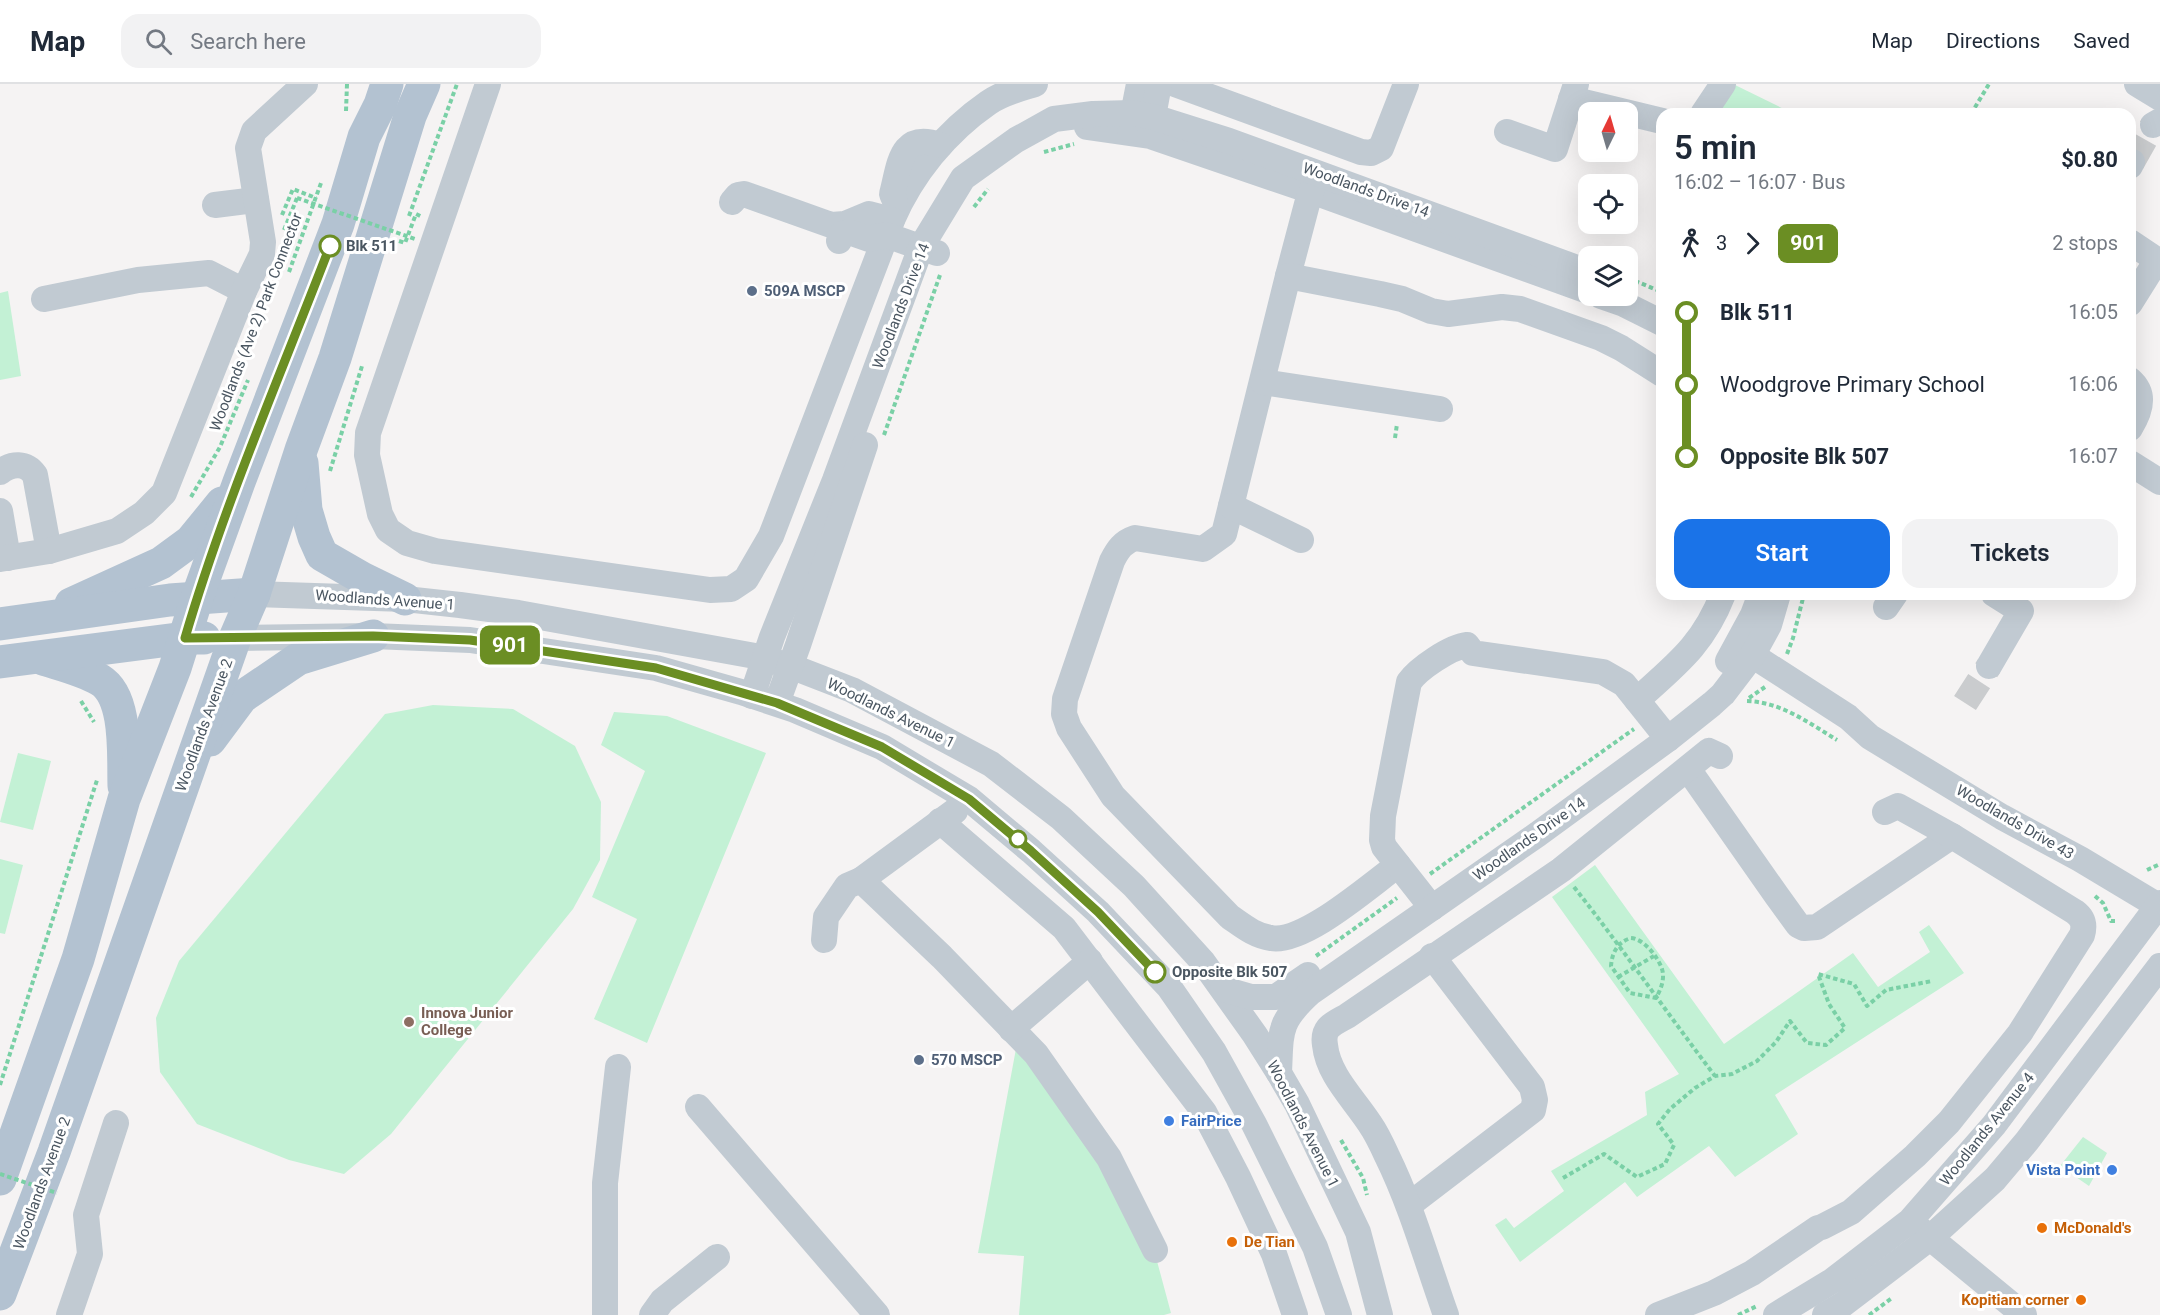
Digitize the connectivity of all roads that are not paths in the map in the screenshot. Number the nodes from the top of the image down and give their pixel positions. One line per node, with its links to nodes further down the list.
1 (305, 84): 20 (street)
2 (387, 84): 46 (main road)
3 (424, 84): 43 (main road, Woodlands Avenue 2)
4 (488, 84): 23 (street)
5 (1035, 84): 13 (street)
6 (1139, 84): 17 (street)
7 (1159, 84): 17 (street)
8 (1174, 84): 9 (street)
9 (1406, 84)
10 (1723, 84): 15 (street)
11 (2137, 84): 14 (street)
12 (1573, 91): 16 (street); 18 (street)
13 (985, 93): 23 (street)
14 (2160, 98)
15 (1707, 108)
16 (1656, 119)
17 (1141, 125): 19 (street, Woodlands Drive 14); 26 (street, Woodlands Drive 14)
18 (1507, 132)
19 (1315, 182): 28 (street, Woodlands Drive 14); 29 (street); 30 (street, Woodlands Drive 14)
20 (256, 200): 22 (street); 31 (street)
21 (732, 202): 23 (street)
22 (215, 205)
23 (892, 221): 24 (street); 26 (street)
24 (839, 241)
25 (2136, 246): 27 (street)
26 (933, 256): 67 (street, Woodlands Drive 14); 69 (street, Woodlands Drive 14)
27 (2158, 261): 32 (street)
28 (1578, 269)
29 (1288, 276): 38 (street); 39 (street)
30 (1578, 287)
31 (244, 291): 34 (street); 51 (street)
32 (2136, 294)
33 (1638, 295): 36 (street)
34 (44, 299)
35 (1633, 306): 37 (street)
36 (1656, 311)
37 (1656, 313)
38 (1656, 370)
39 (1263, 382): 41 (street); 48 (street)
40 (2136, 385): 42 (street)
41 (1440, 409)
42 (2136, 416)
43 (301, 450): 53 (main road, Woodlands Avenue 2); 55 (main road)
44 (2136, 467): 47 (street)
45 (0, 472): 51 (street)
46 (239, 482): 54 (main road); 60 (main road)
47 (2160, 482)
48 (1231, 506): 50 (street); 83 (street)
49 (0, 511): 52 (street)
50 (1301, 540)
51 (49, 551): 52 (street)
52 (4, 558)
53 (254, 594): 54 (main road, Woodlands Avenue 1); 55 (street, Woodlands Avenue 1); 64 (main road, Woodlands Avenue 2)
54 (197, 598): 60 (main road, Woodlands Avenue 1); 63 (main road)
55 (405, 598): 67 (street, Woodlands Avenue 1)
56 (1720, 600): 73 (street)
57 (1759, 600): 66 (street, Woodlands Drive 14)
58 (1776, 600): 66 (street, Woodlands Drive 14)
59 (2004, 600): 70 (street)
60 (39, 618): 61 (main road, Woodlands Avenue 1)
61 (0, 624)
62 (373, 636): 64 (street); 71 (street); 75 (main road)
63 (185, 638): 64 (main road); 65 (main road); 77 (main road)
64 (236, 638): 75 (main road, Woodlands Avenue 2)
65 (36, 656): 68 (main road); 77 (main road)
66 (1740, 658): 73 (street, Woodlands Drive 14); 87 (street, Woodlands Drive 43)
67 (764, 659): 69 (street, Woodlands Avenue 1); 71 (street, Woodlands Drive 14)
68 (0, 662)
69 (790, 666): 72 (street, Woodlands Drive 14); 92 (street, Woodlands Avenue 1)
70 (1989, 666)
71 (752, 696): 72 (street)
72 (777, 703): 78 (street)
73 (1653, 721): 81 (street, Woodlands Drive 14); 83 (street)
74 (1720, 756): 76 (street)
75 (189, 769): 106 (main road, Woodlands Avenue 2)
76 (1688, 769): 82 (street); 84 (street)
77 (124, 799): 98 (main road)
78 (969, 799): 80 (street); 101 (street)
79 (1885, 812): 82 (street)
80 (940, 821): 85 (street); 90 (street)
81 (1533, 828): 84 (street); 86 (street, Woodlands Drive 14)
82 (1952, 836): 115 (street)
83 (1398, 865): 86 (street)
84 (1561, 870): 89 (street)
85 (861, 880): 88 (street); 93 (street)
86 (1423, 896): 92 (street, Woodlands Drive 14); 95 (street, Woodlands Drive 14)
87 (2159, 905): 100 (street, Woodlands Avenue 4)
88 (824, 940)
89 (1432, 956): 99 (street); 99 (street)
90 (1090, 961): 93 (street); 104 (street)
91 (2160, 966): 102 (street)
92 (1223, 989): 95 (street, Woodlands Avenue 1)
93 (1011, 1029): 103 (street)
94 (618, 1067): 108 (street)
95 (1279, 1073): 113 (street, Woodlands Avenue 1)
96 (698, 1107): 110 (street)
97 (116, 1123): 107 (street)
98 (0, 1179)
99 (1409, 1205): 114 (street)
100 (1910, 1221): 102 (street); 116 (street, Woodlands Avenue 4)
101 (1311, 1240): 104 (street); 112 (street)
102 (1937, 1244): 117 (street); 118 (street)
103 (1155, 1250)
104 (1275, 1254): 111 (street)
105 (717, 1257): 109 (street)
106 (0, 1294)
107 (69, 1315)
108 (605, 1315)
109 (652, 1315)
110 (878, 1315)
111 (1295, 1315)
112 (1340, 1315)
113 (1380, 1315)
114 (1446, 1315)
115 (1658, 1315)
116 (1776, 1315)
117 (1825, 1315)
118 (2024, 1315)

